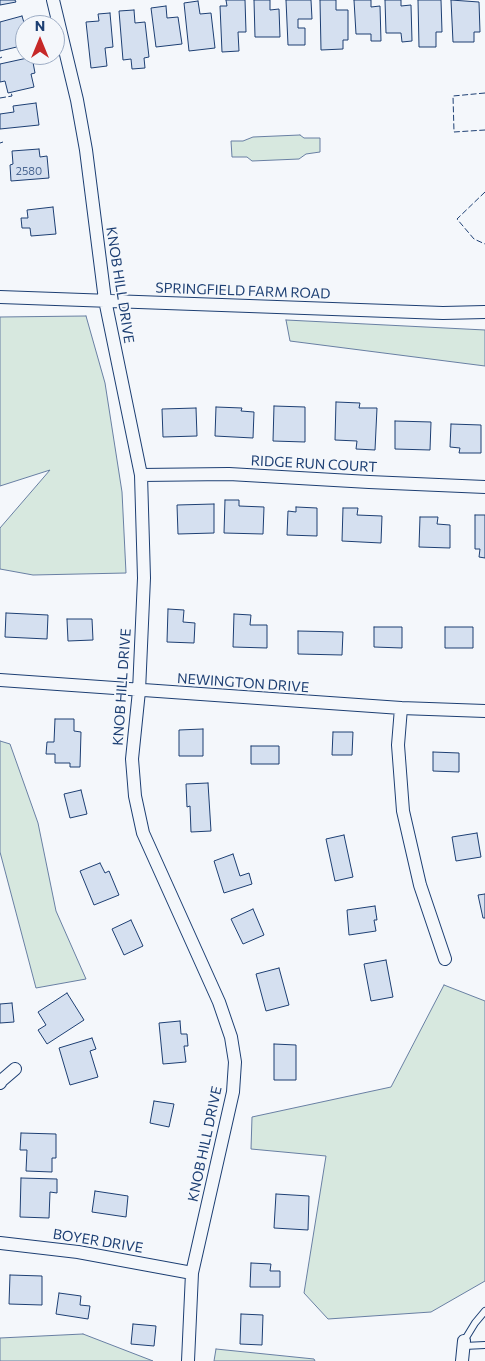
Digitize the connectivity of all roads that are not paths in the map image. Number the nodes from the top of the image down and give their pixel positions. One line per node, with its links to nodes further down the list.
1 (53, 0): 3 (street, KNOB HILL DRIVE)
2 (0, 297): 3 (street, SPRINGFIELD FARM ROAD)
3 (104, 300): 4 (street, SPRINGFIELD FARM ROAD); 5 (street, KNOB HILL DRIVE)
4 (485, 312)
5 (141, 475): 6 (street, RIDGE RUN COURT); 8 (street, KNOB HILL DRIVE)
6 (485, 486)
7 (0, 680): 8 (street, NEWINGTON DRIVE)
8 (139, 691): 9 (street, NEWINGTON DRIVE); 15 (street, KNOB HILL DRIVE)
9 (401, 708): 10 (street, NEWINGTON DRIVE); 11 (street)
10 (485, 711)
11 (445, 958)
12 (15, 1069): 13 (street)
13 (0, 1083)
14 (0, 1243): 15 (street, BOYER DRIVE)
15 (192, 1273): 19 (street, KNOB HILL DRIVE)
16 (485, 1311): 17 (lane)
17 (464, 1343): 18 (lane); 20 (street)
18 (485, 1345)
19 (188, 1361)
20 (462, 1361)

